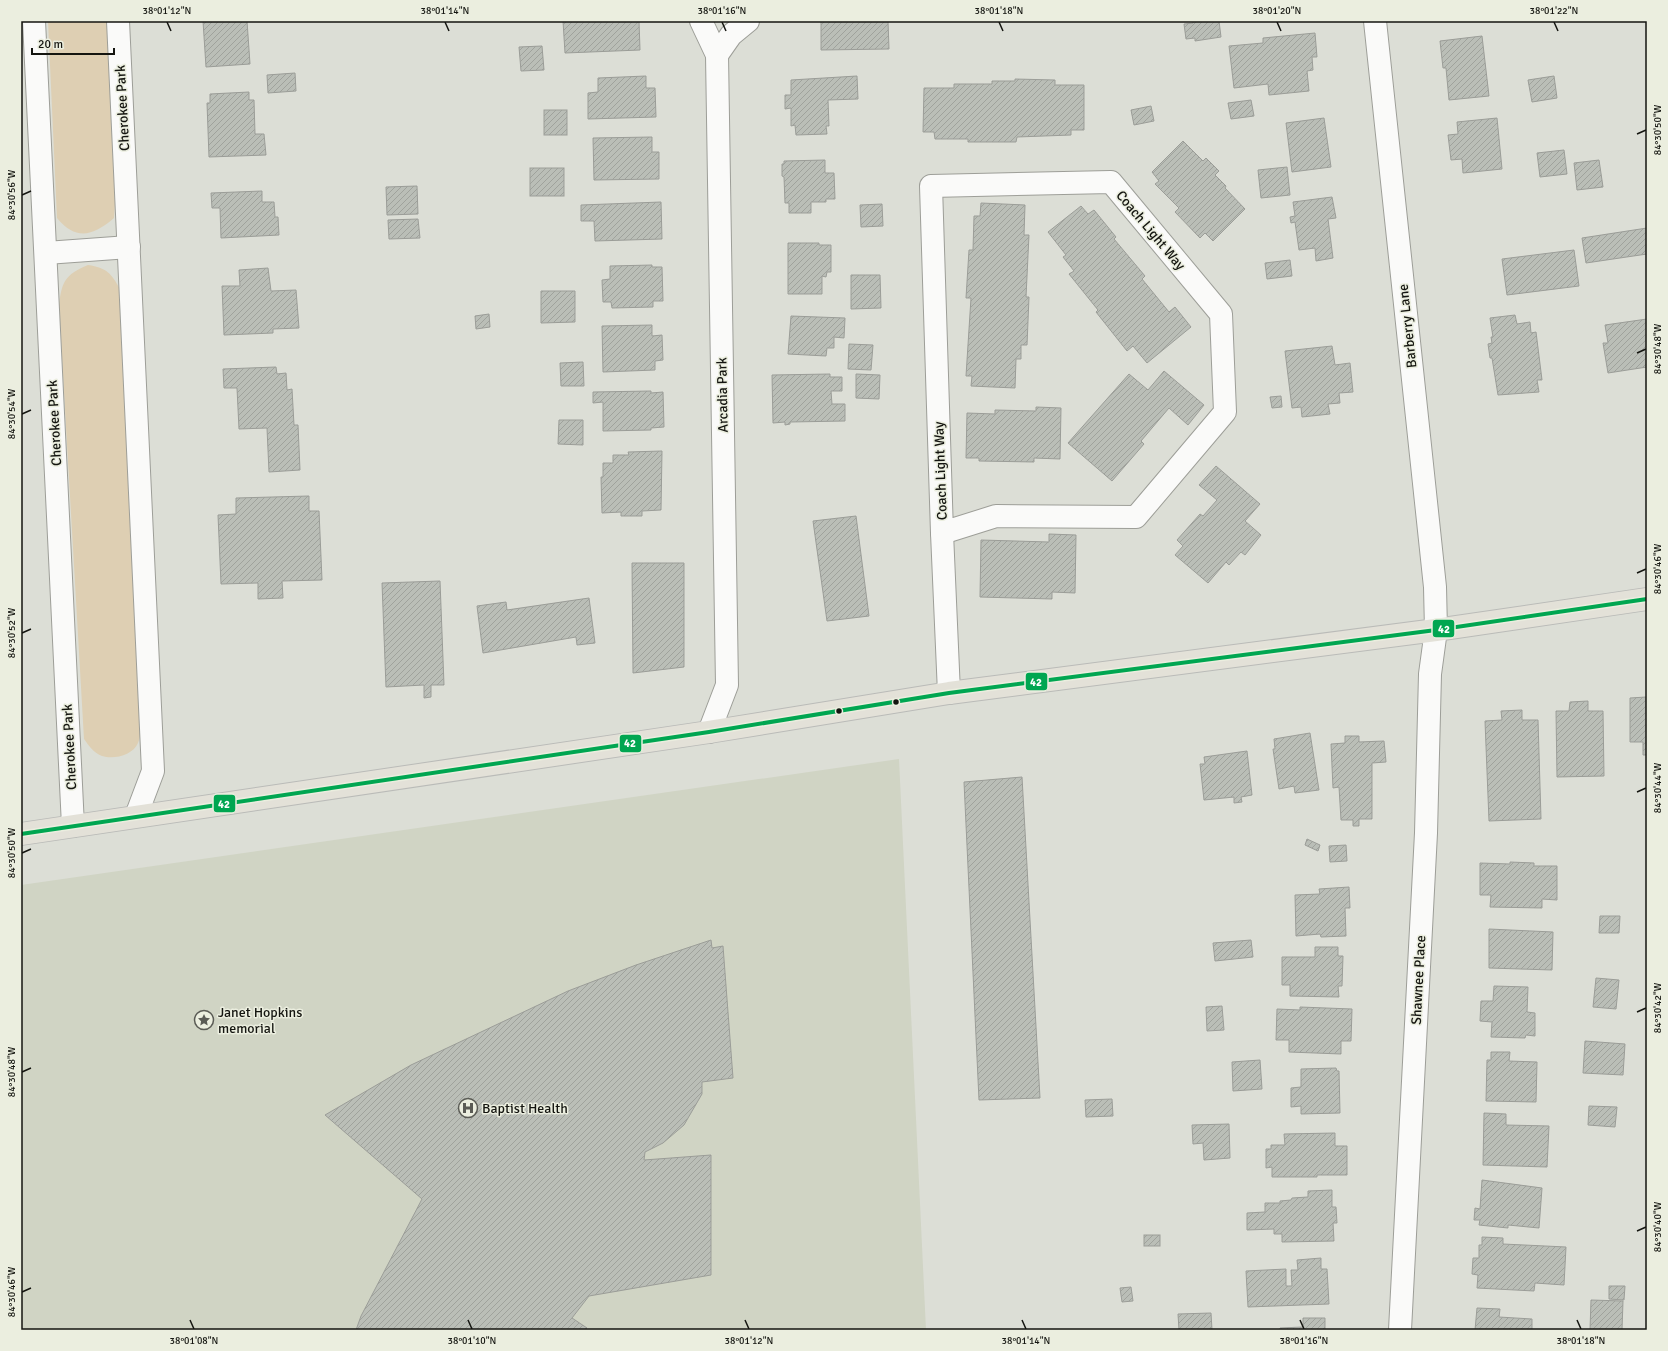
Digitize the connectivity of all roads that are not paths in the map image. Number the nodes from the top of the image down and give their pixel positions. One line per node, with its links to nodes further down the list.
1 (34, 21): 8 (street, Cherokee Park)
2 (118, 21): 7 (street, Cherokee Park)
3 (701, 21): 6 (street, Arcadia Park)
4 (748, 21): 6 (street)
5 (1375, 21): 11 (street, Barberry Lane)
6 (717, 55): 13 (street, Arcadia Park)
7 (128, 247): 8 (street); 14 (street, Cherokee Park)
8 (46, 253): 15 (street, Cherokee Park)
9 (942, 533): 9 (street, Coach Light Way); 12 (street, Coach Light Way)
10 (1647, 599): 11 (main road)
11 (1436, 630): 12 (main road); 17 (street, Shawnee Place)
12 (949, 693): 13 (main road)
13 (709, 732): 14 (main road)
14 (136, 816): 15 (main road)
15 (73, 826): 16 (main road)
16 (21, 834)
17 (1400, 1330)

